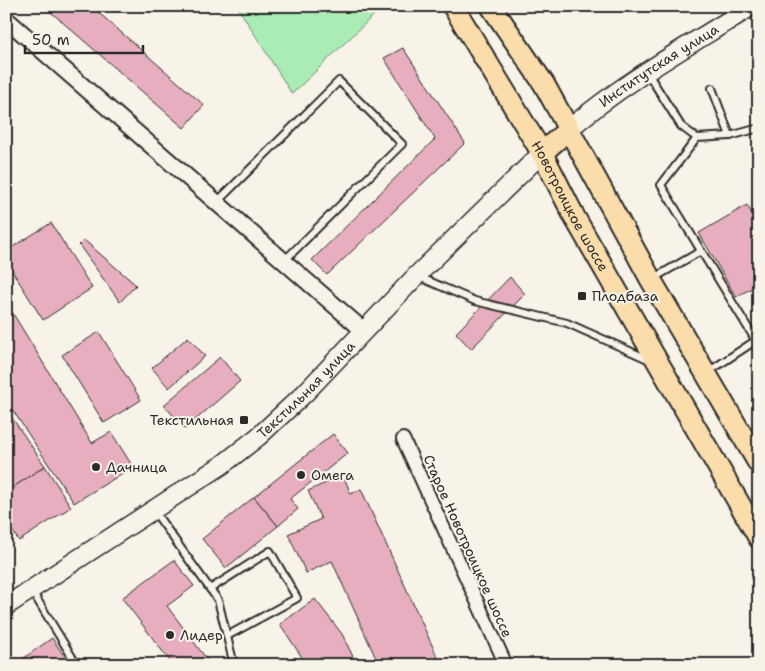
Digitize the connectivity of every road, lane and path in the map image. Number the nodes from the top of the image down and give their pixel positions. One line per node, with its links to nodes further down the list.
1 (453, 6): 11 (main road, Новотроицкое шоссе)
2 (491, 6): 8 (main road)
3 (752, 6): 5 (main road, Институтская улица)
4 (6, 19): 12 (street)
5 (646, 71): 8 (main road, Институтская улица); 10 (lane)
6 (712, 88): 9 (lane)
7 (759, 128): 9 (lane)
8 (569, 129): 11 (main road, Текстильная улица); 16 (main road)
9 (730, 136): 10 (lane)
10 (697, 138): 13 (lane)
11 (542, 153): 15 (main road, Текстильная улица); 19 (main road, Новотроицкое шоссе)
12 (216, 203): 14 (street); 14 (lane)
13 (701, 251): 16 (lane); 18 (lane)
14 (284, 260): 17 (street)
15 (416, 276): 17 (main road, Текстильная улица); 19 (lane)
16 (651, 280): 20 (main road)
17 (364, 331): 23 (main road, Текстильная улица)
18 (757, 340): 20 (lane)
19 (660, 364): 24 (main road, Новотроицкое шоссе)
20 (706, 372): 22 (main road)
21 (403, 439): 31 (street, Старое Новотроицкое шоссе)
22 (759, 464)
23 (153, 510): 25 (lane); 26 (main road, Текстильная улица)
24 (759, 538)
25 (210, 589): 28 (lane); 28 (lane)
26 (32, 590): 27 (main road, Текстильная улица); 29 (lane)
27 (6, 606)
28 (227, 636): 30 (lane)
29 (76, 665)
30 (234, 665)
31 (506, 665)

